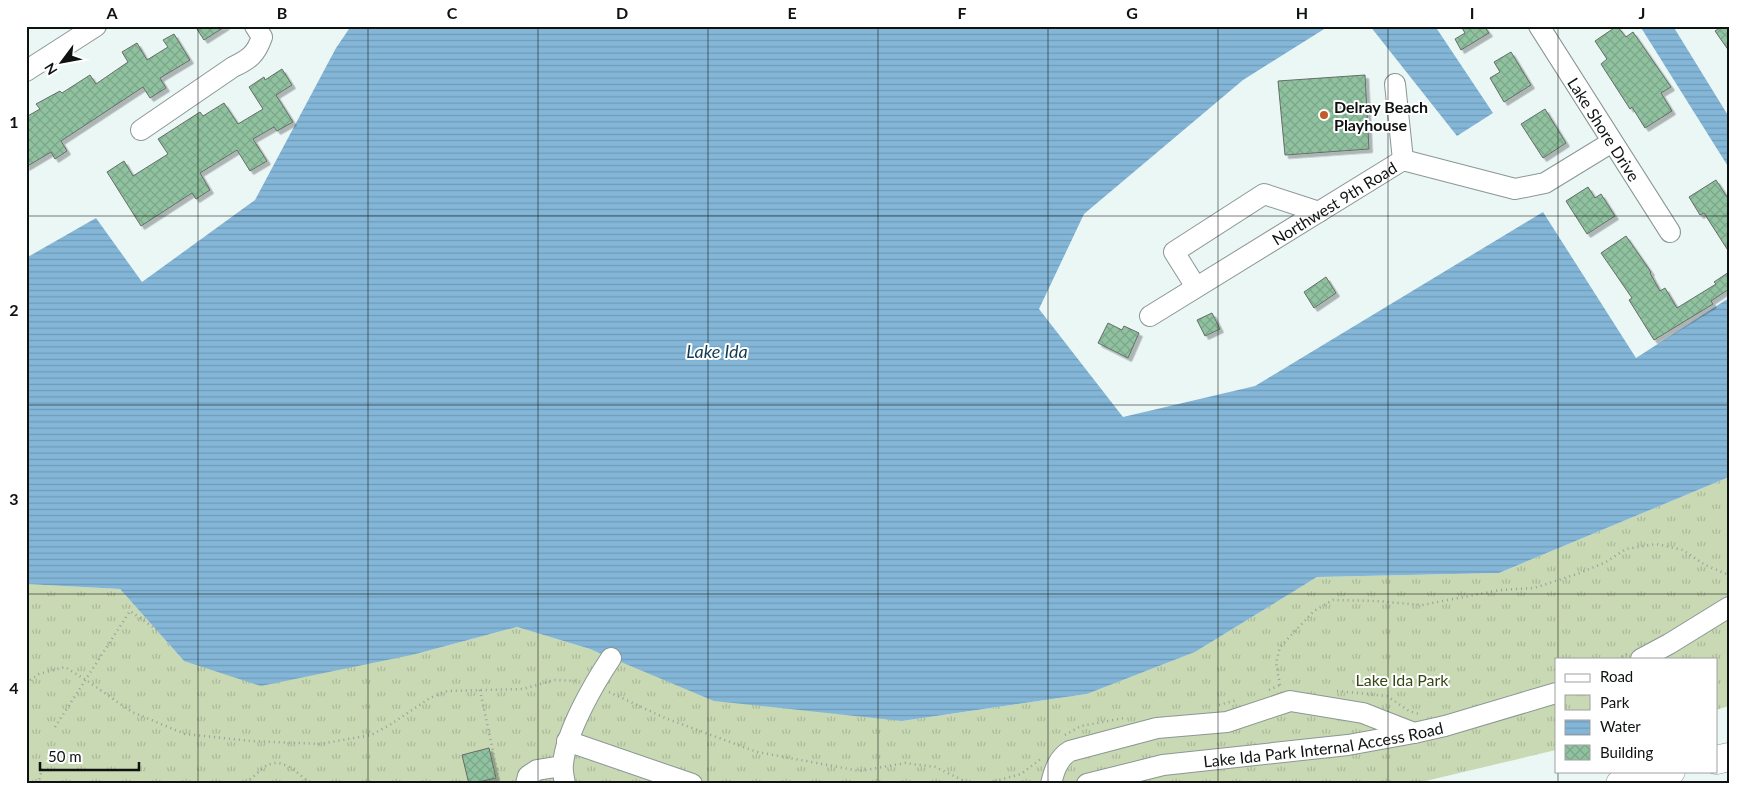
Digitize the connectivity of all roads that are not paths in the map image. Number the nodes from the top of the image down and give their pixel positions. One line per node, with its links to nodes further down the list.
1 (96, 26): 4 (street)
2 (1539, 26): 7 (street, Lake Shore Drive)
3 (259, 31): 6 (street)
4 (29, 64)
5 (1395, 84): 8 (street)
6 (141, 130)
7 (1612, 142): 8 (street, Northwest 9th Road); 10 (street, Lake Shore Drive)
8 (1403, 160): 9 (street, Northwest 9th Road)
9 (1319, 212): 11 (street, Northwest 9th Road); 11 (street)
10 (1670, 232)
11 (1196, 287): 12 (street, Northwest 9th Road)
12 (1150, 316)
13 (1729, 607): 15 (street)
14 (611, 658): 18 (street)
15 (1643, 658)
16 (1555, 693): 17 (street, Lake Ida Park Internal Access Road)
17 (1414, 733): 23 (street); 24 (street, Lake Ida Park Internal Access Road)
18 (567, 741): 20 (street); 22 (street)
19 (1667, 772): 25 (highway)
20 (564, 775): 21 (street)
21 (526, 784)
22 (692, 784)
23 (1051, 784)
24 (1087, 784)
25 (1620, 784)

